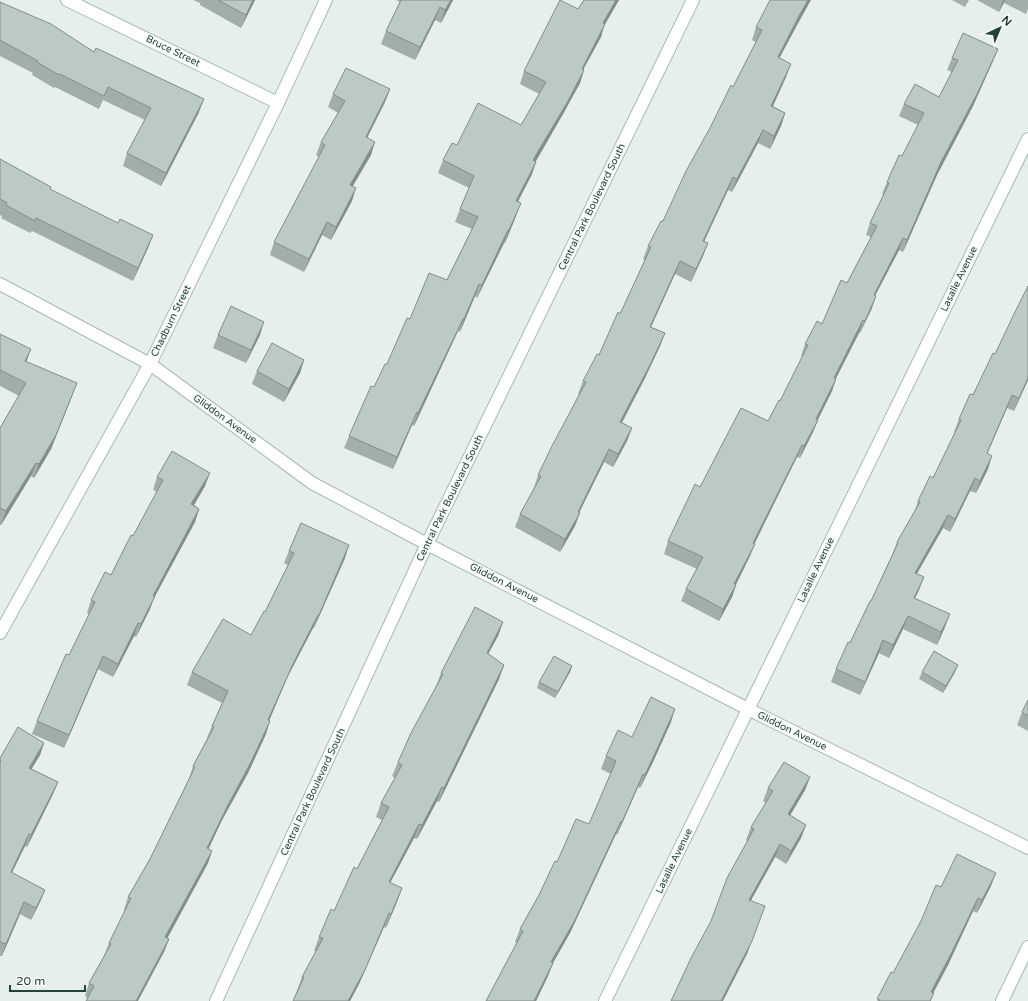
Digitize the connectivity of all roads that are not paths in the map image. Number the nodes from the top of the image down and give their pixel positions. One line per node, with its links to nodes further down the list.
1 (68, 0): 4 (street, Bruce Street)
2 (326, 0): 4 (street, Chadburn Street)
3 (693, 0): 8 (street, Central Park Boulevard South)
4 (278, 103): 7 (street, Chadburn Street)
5 (1028, 139): 10 (street, Lasalle Avenue)
6 (0, 284): 7 (street, Gliddon Avenue)
7 (150, 364): 8 (street, Gliddon Avenue); 9 (street, Chadburn Street)
8 (427, 544): 10 (street, Gliddon Avenue); 13 (street, Central Park Boulevard South)
9 (0, 633)
10 (748, 709): 11 (street, Gliddon Avenue); 14 (street, Lasalle Avenue)
11 (1028, 848)
12 (1028, 947): 15 (street)
13 (216, 1001)
14 (605, 1001)
15 (1002, 1001)

